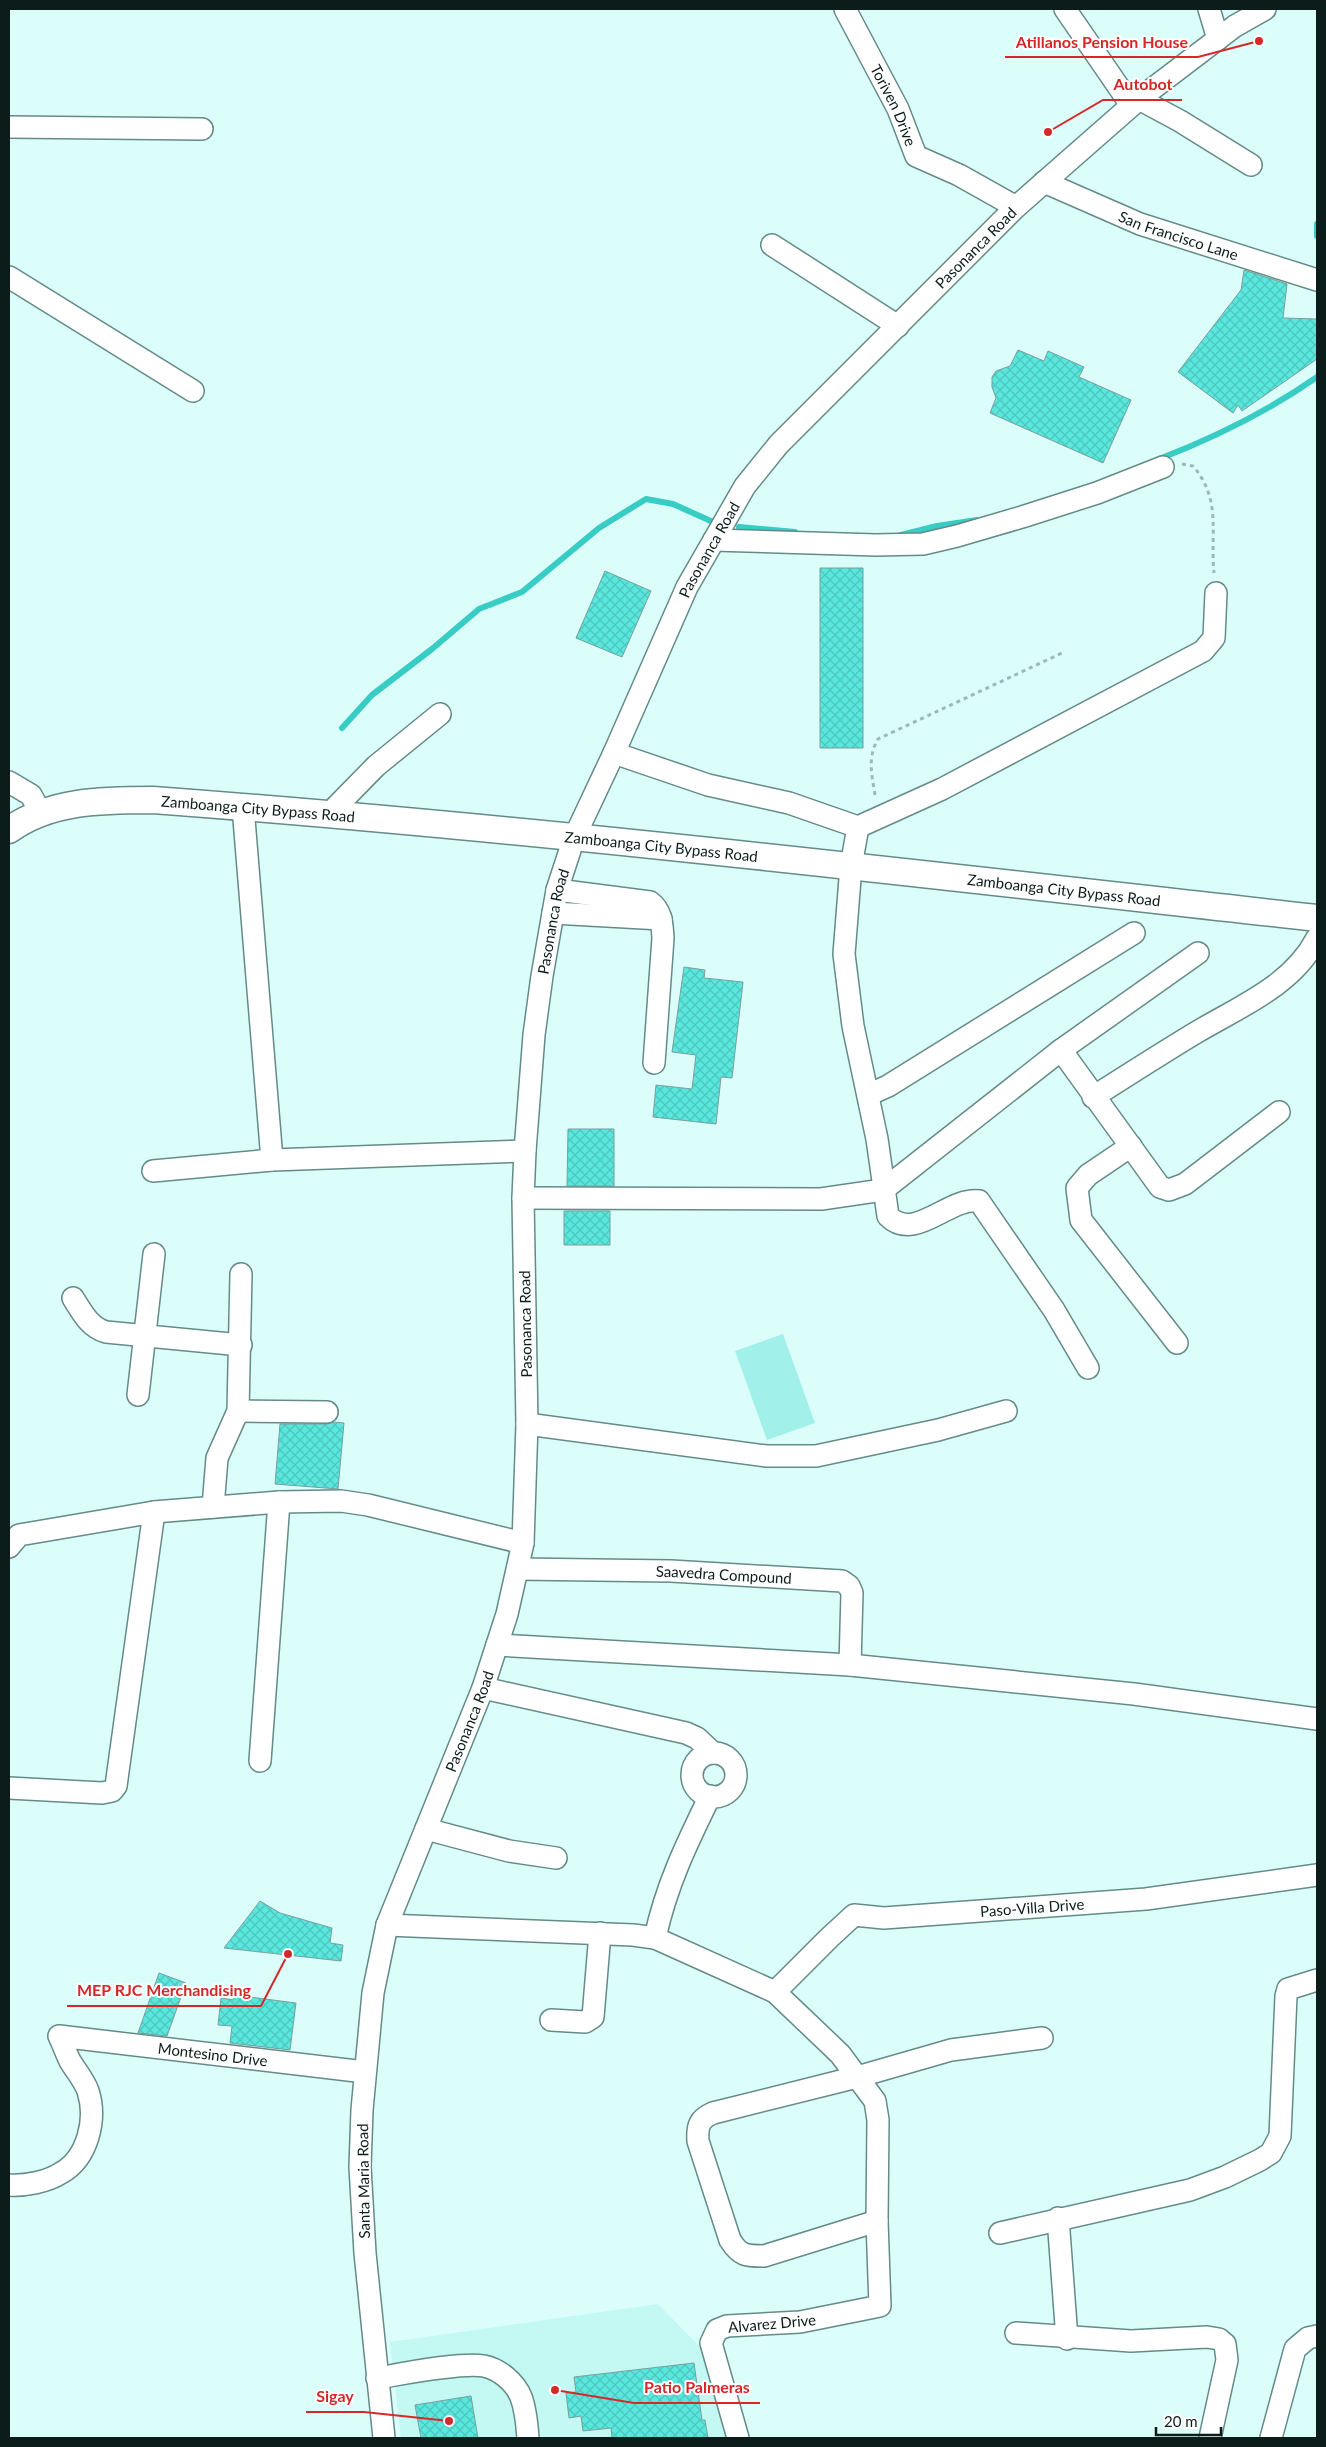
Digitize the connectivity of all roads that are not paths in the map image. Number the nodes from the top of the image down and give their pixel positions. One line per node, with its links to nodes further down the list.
1 (844, 9): 13 (street, Toriven Drive)
2 (1065, 9): 8 (street)
3 (1209, 9): 7 (street)
4 (1248, 9): 6 (street, Pasonanca Road)
5 (1265, 9): 6 (street, Pasonanca Road)
6 (1235, 26): 7 (street, Pasonanca Road)
7 (1218, 39): 8 (street, Pasonanca Road)
8 (1135, 102): 11 (street); 12 (street, Pasonanca Road)
9 (9, 127): 10 (street)
10 (202, 129)
11 (1251, 165)
12 (1044, 182): 13 (street, Pasonanca Road); 16 (street, San Francisco Lane)
13 (1016, 208): 17 (street, Pasonanca Road)
14 (772, 245): 17 (street)
15 (9, 277): 18 (street)
16 (1317, 280)
17 (898, 326): 20 (street, Pasonanca Road)
18 (193, 391)
19 (1162, 467): 20 (street)
20 (714, 540): 23 (street, Pasonanca Road)
21 (1216, 593): 28 (street)
22 (440, 714): 27 (street)
23 (614, 754): 28 (street); 30 (street, Pasonanca Road)
24 (9, 782): 26 (street)
25 (243, 807): 26 (main road, Zamboanga City Bypass Road); 27 (main road, Zamboanga City Bypass Road); 46 (street)
26 (40, 812): 29 (main road, Zamboanga City Bypass Road)
27 (330, 813): 30 (main road, Zamboanga City Bypass Road)
28 (858, 827): 31 (street)
29 (9, 830)
30 (574, 838): 31 (main road, Zamboanga City Bypass Road); 32 (street, Pasonanca Road)
31 (851, 866): 34 (main road, Zamboanga City Bypass Road); 41 (street)
32 (557, 890): 33 (street, Pasonanca Road); 35 (street)
33 (553, 913): 35 (street); 45 (street, Pasonanca Road)
34 (1317, 918)
35 (661, 919): 40 (street)
36 (1134, 933): 41 (street)
37 (1317, 938): 42 (street)
38 (1198, 953): 39 (street)
39 (1061, 1050): 42 (street); 48 (street)
40 (654, 1063)
41 (868, 1095): 48 (street)
42 (1094, 1097): 44 (street)
43 (1278, 1112): 44 (street)
44 (1131, 1146): 54 (street)
45 (525, 1151): 46 (street); 49 (street, Pasonanca Road)
46 (272, 1160): 47 (street)
47 (153, 1171)
48 (883, 1190): 49 (street); 56 (street)
49 (523, 1198): 61 (street, Pasonanca Road)
50 (154, 1254): 53 (street)
51 (241, 1274): 55 (street)
52 (73, 1298): 53 (street)
53 (145, 1336): 55 (street); 57 (street)
54 (1176, 1343)
55 (241, 1345): 58 (street)
56 (1088, 1368)
57 (138, 1395)
58 (238, 1411): 60 (street); 63 (street)
59 (1006, 1411): 61 (street)
60 (327, 1412)
61 (527, 1424): 65 (street, Pasonanca Road)
62 (279, 1502): 63 (street); 65 (street); 73 (street)
63 (213, 1507): 64 (street)
64 (154, 1512): 66 (street); 74 (street)
65 (523, 1543): 67 (street, Pasonanca Road)
66 (9, 1547)
67 (518, 1569): 68 (street, Pasonanca Road); 69 (street, Saavedra Compound)
68 (497, 1644): 69 (street); 70 (street, Pasonanca Road)
69 (850, 1665): 71 (street)
70 (483, 1688): 72 (street); 76 (street, Pasonanca Road)
71 (1317, 1719)
72 (712, 1753): 75 (street); 75 (street)
73 (260, 1761)
74 (9, 1788)
75 (710, 1796): 81 (street)
76 (426, 1829): 77 (street); 79 (street, Pasonanca Road)
77 (556, 1858)
78 (1317, 1875): 83 (street, Paso-Villa Drive)
79 (388, 1925): 80 (street); 86 (street, Santa Maria Road)
80 (600, 1933): 81 (street); 84 (street)
81 (655, 1938): 83 (street)
82 (1317, 1980): 89 (street)
83 (775, 1992): 87 (street)
84 (551, 2020)
85 (1042, 2038): 87 (street)
86 (365, 2072): 88 (street, Montesino Drive); 95 (street, Santa Maria Road)
87 (857, 2077): 90 (street); 90 (street)
88 (9, 2185)
89 (1058, 2218): 91 (street); 94 (street)
90 (877, 2221): 98 (street, Alvarez Drive)
91 (1000, 2233)
92 (1016, 2334): 94 (street)
93 (1317, 2336): 100 (street)
94 (1067, 2338): 99 (street)
95 (377, 2378): 96 (street, Santa Maria Road); 97 (street)
96 (384, 2438)
97 (528, 2438)
98 (738, 2438)
99 (1210, 2438)
100 (1271, 2438)

